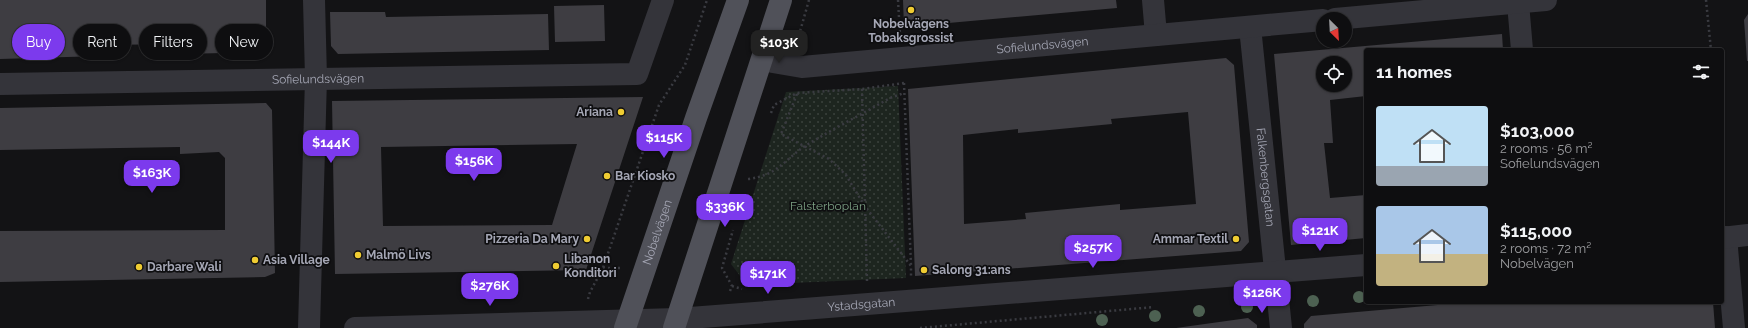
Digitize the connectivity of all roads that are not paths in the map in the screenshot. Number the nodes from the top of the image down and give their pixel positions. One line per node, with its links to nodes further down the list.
1 (314, 0): 14 (street)
2 (663, 0): 14 (street, Sofielundsvägen)
3 (738, 0): 20 (main road, Nobelvägen)
4 (781, 0): 13 (main road)
5 (1153, 0): 11 (street)
6 (1546, 0): 7 (street)
7 (1518, 2): 8 (street); 12 (street)
8 (1352, 17)
9 (1316, 21): 10 (street, Sofielundsvägen)
10 (1250, 27): 11 (street, Sofielundsvägen); 19 (street, Falkenbergsgatan)
11 (1156, 35): 13 (street, Sofielundsvägen)
12 (1522, 48)
13 (762, 60): 21 (main road)
14 (316, 78): 15 (street, Sofielundsvägen); 22 (street)
15 (0, 84)
16 (1748, 236): 17 (street)
17 (1724, 238): 25 (street)
18 (1364, 265): 19 (street, Ystadsgatan)
19 (1276, 272): 21 (street, Ystadsgatan); 24 (street, Falkenbergsgatan)
20 (626, 324): 21 (street, Ystadsgatan); 23 (street, Ystadsgatan)
21 (675, 324)
22 (309, 328)
23 (355, 328)
24 (1281, 328)
25 (1734, 328)

